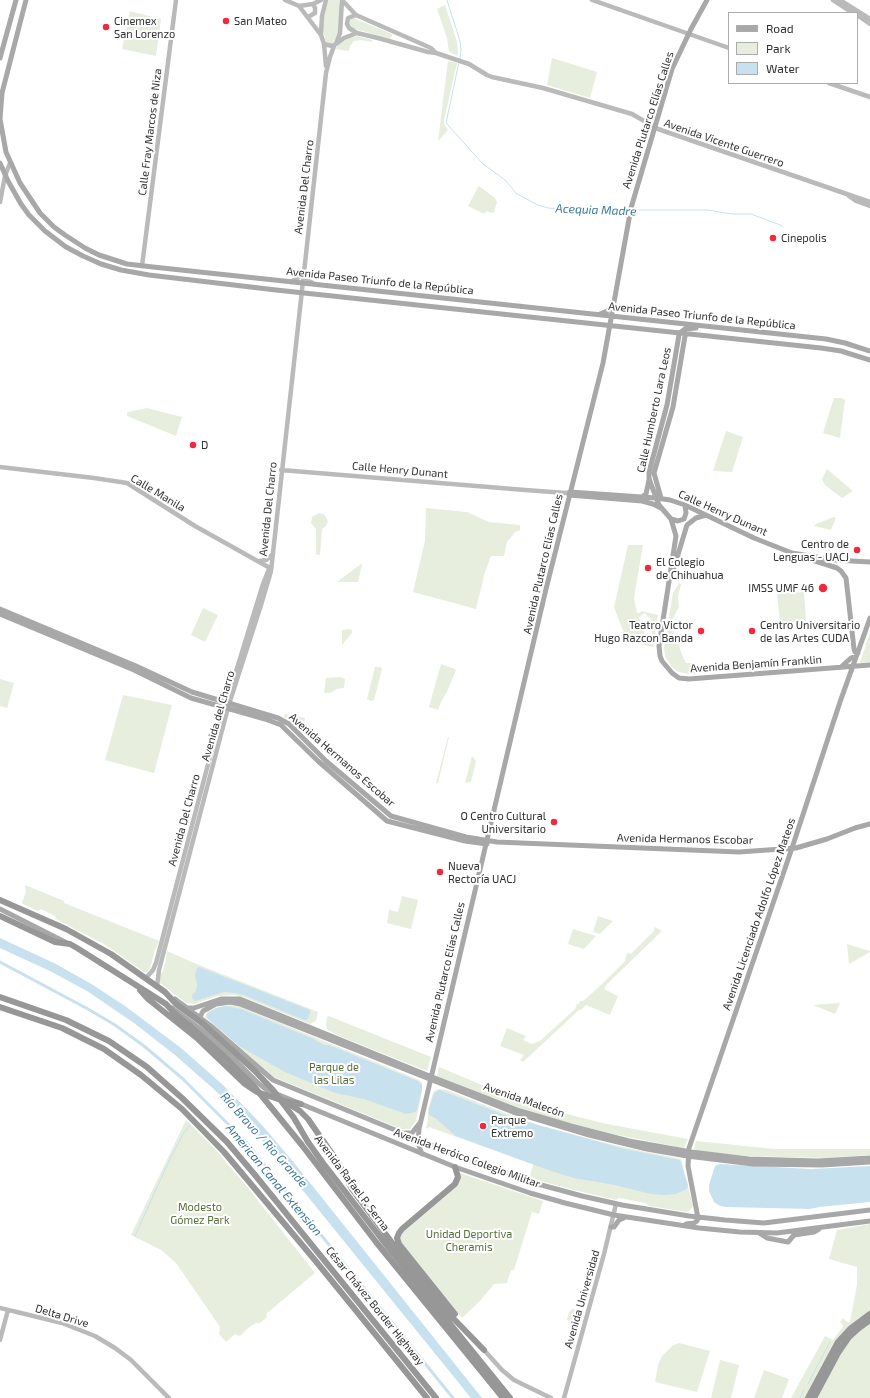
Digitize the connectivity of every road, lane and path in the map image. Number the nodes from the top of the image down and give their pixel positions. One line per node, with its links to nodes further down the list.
1 (16, 0): 29 (main road)
2 (26, 0): 35 (main road, Avenida Paseo Triunfo de la República)
3 (176, 0): 41 (street, Calle Fray Marcos de Niza)
4 (285, 0): 13 (street)
5 (321, 0): 12 (street)
6 (326, 0): 23 (street)
7 (342, 0): 15 (street, Avenida Vicente Guerrero); 26 (street, Avenida Del Charro)
8 (592, 0): 22 (street)
9 (707, 0): 22 (main road, Avenida Plutarco Elías Calles)
10 (833, 0): 14 (street)
11 (840, 0): 18 (street)
12 (313, 4): 13 (street); 17 (street)
13 (299, 6): 17 (street)
14 (851, 12)
15 (356, 15): 20 (street, Avenida Vicente Guerrero); 21 (street)
16 (858, 16): 19 (street)
17 (308, 17): 23 (street)
18 (870, 19)
19 (870, 24)
20 (393, 32): 24 (street); 28 (street, Avenida Vicente Guerrero)
21 (356, 33): 24 (street, Avenida Vicente Guerrero); 26 (street)
22 (688, 34): 27 (street); 33 (main road, Avenida Plutarco Elías Calles)
23 (321, 35): 25 (street, Avenida Del Charro)
24 (392, 42): 28 (street, Avenida Vicente Guerrero)
25 (324, 44): 26 (street); 30 (street, Avenida Del Charro)
26 (335, 45): 30 (street, Avenida Del Charro)
27 (728, 48)
28 (436, 53): 33 (street, Avenida Vicente Guerrero)
29 (0, 58)
30 (326, 73): 43 (street, Avenida Del Charro)
31 (832, 84): 32 (street)
32 (870, 97)
33 (655, 128): 37 (street, Avenida Vicente Guerrero); 51 (main road, Avenida Plutarco Elías Calles)
34 (0, 163): 36 (main road)
35 (10, 163): 36 (street); 41 (main road, Avenida Paseo Triunfo de la República)
36 (5, 176): 38 (street); 44 (main road)
37 (849, 196): 39 (street, Avenida Vicente Guerrero); 40 (street, Avenida Vicente Guerrero)
38 (0, 202)
39 (870, 202)
40 (870, 206)
41 (142, 266): 42 (main road, Avenida Paseo Triunfo de la República); 44 (main road)
42 (153, 267): 45 (main road); 46 (main road, Avenida Paseo Triunfo de la República)
43 (303, 271): 46 (street); 47 (street, Avenida Del Charro); 48 (street)
44 (134, 273): 45 (main road)
45 (149, 275): 49 (main road)
46 (291, 282): 47 (main road, Avenida Paseo Triunfo de la República)
47 (302, 283): 48 (main road, Avenida Paseo Triunfo de la República); 49 (street, Avenida Del Charro)
48 (315, 284): 50 (main road, Avenida Paseo Triunfo de la República)
49 (301, 292): 52 (main road); 72 (street, Avenida Del Charro)
50 (428, 296): 52 (street); 53 (main road, Avenida Paseo Triunfo de la República)
51 (614, 303): 55 (main road); 56 (main road, Avenida Plutarco Elías Calles)
52 (423, 305): 54 (main road)
53 (512, 306): 54 (street); 55 (main road, Avenida Paseo Triunfo de la República)
54 (503, 314): 57 (main road)
55 (598, 315): 56 (main road, Avenida Paseo Triunfo de la República)
56 (612, 316): 57 (main road, Avenida Plutarco Elías Calles); 58 (main road, Avenida Paseo Triunfo de la República)
57 (610, 325): 61 (main road); 74 (main road, Avenida Plutarco Elías Calles)
58 (714, 327): 59 (main road); 60 (main road, Avenida Paseo Triunfo de la República)
59 (695, 328): 61 (main road); 63 (main road)
60 (743, 330): 64 (main road); 65 (main road, Avenida Paseo Triunfo de la República)
61 (680, 333): 62 (main road); 73 (main road, Calle Humberto Lara Leos)
62 (686, 334): 63 (main road); 76 (main road, Calle Humberto Lara Leos)
63 (694, 334): 64 (main road)
64 (725, 337): 67 (main road)
65 (834, 341): 66 (main road, Avenida Paseo Triunfo de la República); 67 (main road)
66 (845, 343): 68 (main road); 69 (main road, Avenida Paseo Triunfo de la República)
67 (830, 349): 68 (main road)
68 (841, 351): 70 (main road)
69 (870, 351)
70 (870, 360)
71 (0, 466): 83 (street, Calle Manila)
72 (281, 470): 74 (street, Calle Henry Dunant); 81 (street, Avenida Del Charro)
73 (649, 479): 75 (main road); 76 (main road, Calle Humberto Lara Leos)
74 (568, 493): 75 (main road, Calle Henry Dunant); 78 (main road, Calle Henry Dunant); 104 (main road, Avenida Plutarco Elías Calles)
75 (642, 497): 76 (main road, Calle Henry Dunant)
76 (658, 498): 77 (main road, Calle Henry Dunant); 78 (main road, Calle Humberto Lara Leos)
77 (685, 505): 79 (main road, Calle Henry Dunant); 80 (main road)
78 (661, 508): 80 (main road, Calle Humberto Lara Leos)
79 (706, 515): 82 (main road, Calle Henry Dunant); 86 (main road)
80 (671, 520): 86 (main road, Calle Humberto Lara Leos)
81 (272, 554): 83 (street); 85 (street, Avenida Del Charro)
82 (807, 556): 84 (main road, Calle Henry Dunant); 91 (main road)
83 (260, 561): 85 (street, Calle Manila)
84 (870, 562)
85 (270, 568): 95 (street, Avenida del Charro)
86 (670, 579): 94 (main road, Avenida Benjamín Franklin)
87 (0, 609): 89 (main road, Avenida Hermanos Escobar)
88 (0, 614): 89 (main road, Avenida Hermanos Escobar)
89 (13, 617): 95 (main road, Avenida Hermanos Escobar)
90 (870, 618): 91 (main road, Avenida Licenciado Adolfo López Mateos)
91 (857, 655): 93 (main road, Avenida Licenciado Adolfo López Mateos); 94 (main road)
92 (870, 665): 93 (main road, Avenida Benjamín Franklin)
93 (852, 666): 94 (main road, Avenida Benjamín Franklin); 103 (main road, Avenida Licenciado Adolfo López Mateos)
94 (840, 667)
95 (226, 706): 96 (main road, Avenida Hermanos Escobar); 97 (street, Avenida Del Charro)
96 (247, 712): 98 (main road, Avenida Hermanos Escobar); 99 (main road, Avenida Hermanos Escobar)
97 (221, 727): 111 (street, Avenida Del Charro); 113 (street, Avenida del Charro)
98 (367, 802): 99 (main road); 101 (main road, Avenida Hermanos Escobar)
99 (395, 818): 102 (main road, Avenida Hermanos Escobar)
100 (870, 824): 105 (main road, Avenida Hermanos Escobar)
101 (430, 832): 102 (main road); 104 (main road, Avenida Hermanos Escobar)
102 (454, 834): 104 (main road, Avenida Hermanos Escobar)
103 (796, 839): 105 (main road); 106 (main road, Avenida Licenciado Adolfo López Mateos)
104 (486, 842): 106 (main road, Avenida Hermanos Escobar); 121 (main road, Avenida Plutarco Elías Calles)
105 (801, 846): 106 (main road, Avenida Hermanos Escobar)
106 (792, 848): 131 (main road, Avenida Licenciado Adolfo López Mateos)
107 (0, 900): 111 (highway, Avenida Rafael P. Serna)
108 (0, 909): 110 (main road)
109 (0, 916): 110 (highway, Avenida Rafael P. Serna)
110 (70, 944): 112 (highway, Avenida Rafael P. Serna)
111 (146, 978): 113 (highway, Avenida Rafael P. Serna)
112 (135, 984): 116 (highway, Avenida Rafael P. Serna); 123 (highway)
113 (157, 987): 114 (highway, Avenida Rafael P. Serna)
114 (165, 992): 118 (main road, Avenida Heróico Colegio Militar); 119 (highway, Avenida Rafael P. Serna)
115 (0, 997): 154 (highway, César Chávez Border Highway)
116 (166, 1004): 124 (main road, Avenida Heróico Colegio Militar); 155 (highway, Avenida Rafael P. Serna, bridge)
117 (0, 1007): 153 (highway, César Chávez Border Highway)
118 (188, 1008): 119 (main road, Avenida Heróico Colegio Militar); 121 (main road, Avenida Malecón)
119 (201, 1020): 120 (main road, Avenida Malecón); 126 (main road, Avenida Heróico Colegio Militar); 156 (highway, Avenida Rafael P. Serna, bridge)
120 (422, 1077): 121 (main road, Avenida Malecón); 122 (main road)
121 (431, 1078): 122 (main road, Avenida Plutarco Elías Calles); 131 (main road, Avenida Malecón)
122 (428, 1091): 125 (main road, Avenida Plutarco Elías Calles)
123 (284, 1101): 124 (highway); 148 (highway)
124 (302, 1104): 128 (main road, Avenida Heróico Colegio Militar)
125 (420, 1122): 127 (main road); 129 (main road, Avenida Plutarco Elías Calles)
126 (392, 1130): 127 (main road, Avenida Heróico Colegio Militar); 128 (main road)
127 (400, 1133): 129 (main road, Avenida Heróico Colegio Militar)
128 (386, 1139): 130 (main road, Avenida Heróico Colegio Militar)
129 (417, 1140): 130 (main road); 135 (main road, Avenida Heróico Colegio Militar)
130 (422, 1154): 134 (main road, Avenida Heróico Colegio Militar)
131 (688, 1154): 132 (main road, Avenida Malecón); 133 (main road, Avenida Malecón); 139 (main road, Avenida Licenciado Adolfo López Mateos)
132 (870, 1158)
133 (870, 1162)
134 (455, 1167): 137 (main road, Avenida Heróico Colegio Militar); 148 (highway)
135 (616, 1204): 137 (street, Avenida Universidad); 139 (main road, Avenida Heróico Colegio Militar)
136 (870, 1210): 139 (main road, Avenida Heróico Colegio Militar)
137 (614, 1215): 138 (main road, Avenida Heróico Colegio Militar); 142 (street, Avenida Universidad)
138 (627, 1217): 141 (main road, Avenida Heróico Colegio Militar); 142 (main road)
139 (698, 1218): 141 (main road)
140 (870, 1221): 143 (main road, Avenida Heróico Colegio Militar)
141 (679, 1225): 144 (main road, Avenida Heróico Colegio Militar)
142 (611, 1227): 158 (street, Avenida Universidad)
143 (820, 1227): 144 (main road, Avenida Heróico Colegio Militar); 144 (main road)
144 (759, 1233)
145 (0, 1308): 146 (street, Delta Drive)
146 (8, 1310): 150 (street); 152 (street, Delta Drive)
147 (870, 1314): 159 (highway)
148 (452, 1317): 151 (highway)
149 (870, 1320): 160 (highway)
150 (0, 1340)
151 (484, 1350): 157 (street)
152 (169, 1398)
153 (427, 1398)
154 (436, 1398)
155 (502, 1398)
156 (510, 1398)
157 (551, 1398)
158 (564, 1398)
159 (808, 1398)
160 (814, 1398)

